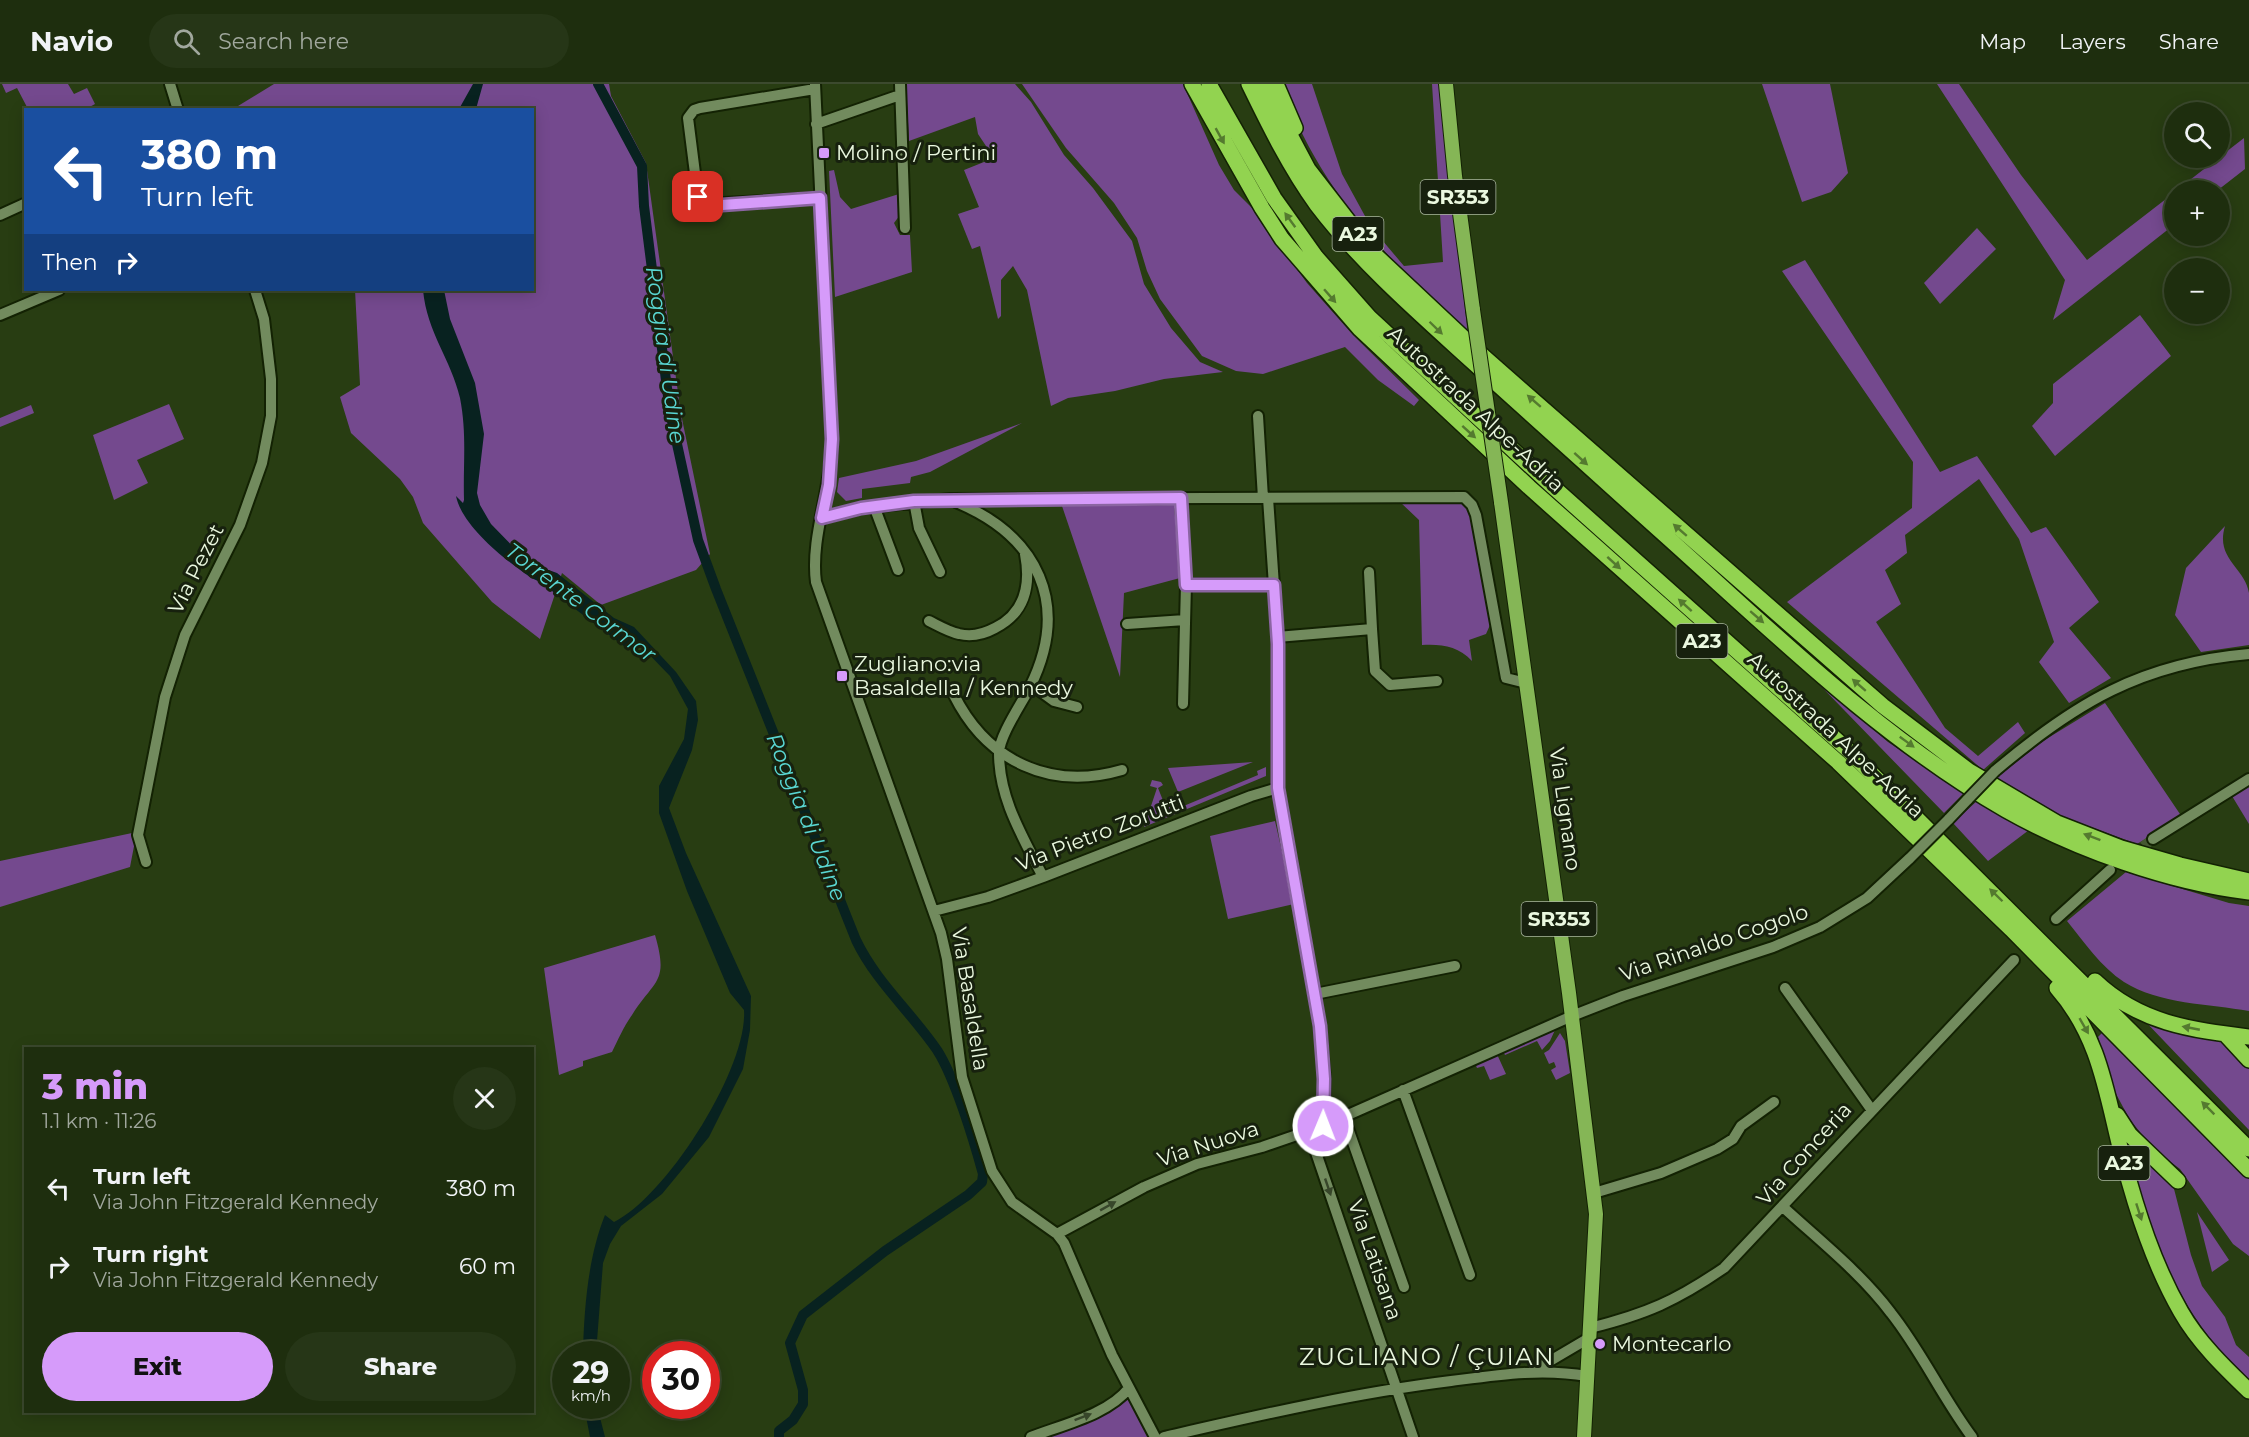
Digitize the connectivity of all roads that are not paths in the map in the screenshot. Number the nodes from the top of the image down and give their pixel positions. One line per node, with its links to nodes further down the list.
1 (170, 84): 10 (street)
2 (1192, 84): 57 (highway, Autostrada Alpe-Adria / A23, one-way to 57)
3 (1209, 84): 57 (highway, Autostrada Alpe-Adria / A23, one-way to 3)
4 (1248, 84): 54 (highway, A23, one-way to 54)
5 (1263, 84): 13 (highway, A23)
6 (1276, 84): 13 (highway, A23)
7 (1446, 84): 40 (main road, Via Lignano / SR353, bridge)
8 (815, 86): 11 (street, Via Basaldella); 12 (street)
9 (900, 89): 11 (street); 16 (street)
10 (177, 108)
11 (816, 124): 12 (street, Via Basaldella)
12 (820, 198): 26 (street, Via Basaldella)
13 (1331, 200): 53 (highway, A23, one-way to 13)
14 (24, 204): 15 (street)
15 (0, 215)
16 (905, 228)
17 (57, 291): 19 (street)
18 (258, 291): 50 (street, Via Pezet)
19 (0, 315)
20 (1258, 416): 22 (street)
21 (1181, 498): 22 (street); 23 (street); 31 (street)
22 (1266, 498): 32 (street); 40 (street)
23 (950, 499): 24 (street); 27 (street)
24 (914, 501): 25 (street); 29 (street)
25 (874, 506): 26 (street); 28 (street)
26 (823, 517): 55 (street, Via Basaldella)
27 (1025, 554): 34 (street); 41 (street)
28 (898, 570)
29 (940, 572)
30 (1369, 572): 36 (street)
31 (1186, 585): 32 (street); 33 (street)
32 (1274, 585): 37 (street)
33 (1185, 620): 35 (street); 43 (street)
34 (929, 621)
35 (1127, 624)
36 (1372, 630): 37 (street); 39 (street)
37 (1277, 637): 48 (street)
38 (2249, 654): 62 (street, Via Rinaldo Cogolo, bridge)
39 (1437, 681)
40 (1526, 683): 62 (main road, Via Lignano / SR353)
41 (1032, 684): 44 (street); 45 (street)
42 (954, 695): 45 (street)
43 (1184, 704)
44 (1077, 707)
45 (999, 750): 46 (street); 52 (street)
46 (1122, 770)
47 (2249, 779): 49 (street)
48 (1278, 788): 52 (street, Via Pietro Zorutti); 61 (street)
49 (2153, 839)
50 (146, 862)
51 (2110, 870): 56 (street)
52 (1043, 877): 55 (street, Via Pietro Zorutti)
53 (2249, 881)
54 (2249, 892)
55 (934, 911): 78 (street, Via Basaldella)
56 (2056, 919)
57 (2016, 924): 63 (highway, A23, one-way to 57); 68 (highway, A23, one-way to 68); 73 (highway, Autostrada Alpe-Adria / A23, one-way to 57); 74 (highway, Autostrada Alpe-Adria / A23)
58 (2014, 960): 69 (street, Via Conceria)
59 (1455, 966): 61 (street)
60 (1785, 988): 69 (street)
61 (1315, 994): 71 (street)
62 (1572, 1016): 66 (street, Via Nuova); 76 (main road, Via Lignano / SR353)
63 (2225, 1034): 64 (highway, A23); 65 (highway)
64 (2249, 1037)
65 (2249, 1060)
66 (1403, 1090): 70 (street, Via Nuova); 79 (street)
67 (1774, 1102): 76 (street)
68 (2112, 1107): 75 (highway); 86 (highway, A23, one-way to 86)
69 (1871, 1109): 77 (street, Via Conceria)
70 (1344, 1117): 71 (street, Via Nuova); 80 (street)
71 (1323, 1126): 72 (street, Via Nuova)
72 (1309, 1132): 78 (street, Via Nuova, one-way to 72); 85 (street, Via Latisana, one-way to 85)
73 (2249, 1149)
74 (2249, 1170)
75 (2178, 1181)
76 (1594, 1193): 81 (main road, Via Lignano / SR353)
77 (1783, 1207): 81 (street, Via Conceria); 92 (street)
78 (1056, 1234): 84 (street, Via Basaldella)
79 (1470, 1275)
80 (1404, 1287)
81 (1590, 1333): 82 (street, Via Conceria); 83 (main road, Via Lignano / SR353)
82 (1532, 1371): 83 (street); 85 (street)
83 (1587, 1376): 91 (main road, Via Lignano / SR353)
84 (1129, 1388): 87 (street, one-way to 84); 88 (street, Via Basaldella)
85 (1398, 1388): 89 (street); 90 (street, Via Latisana)
86 (2249, 1391)
87 (1031, 1437)
88 (1155, 1437)
89 (1164, 1437)
90 (1413, 1437)
91 (1584, 1437)
92 (1972, 1437)

